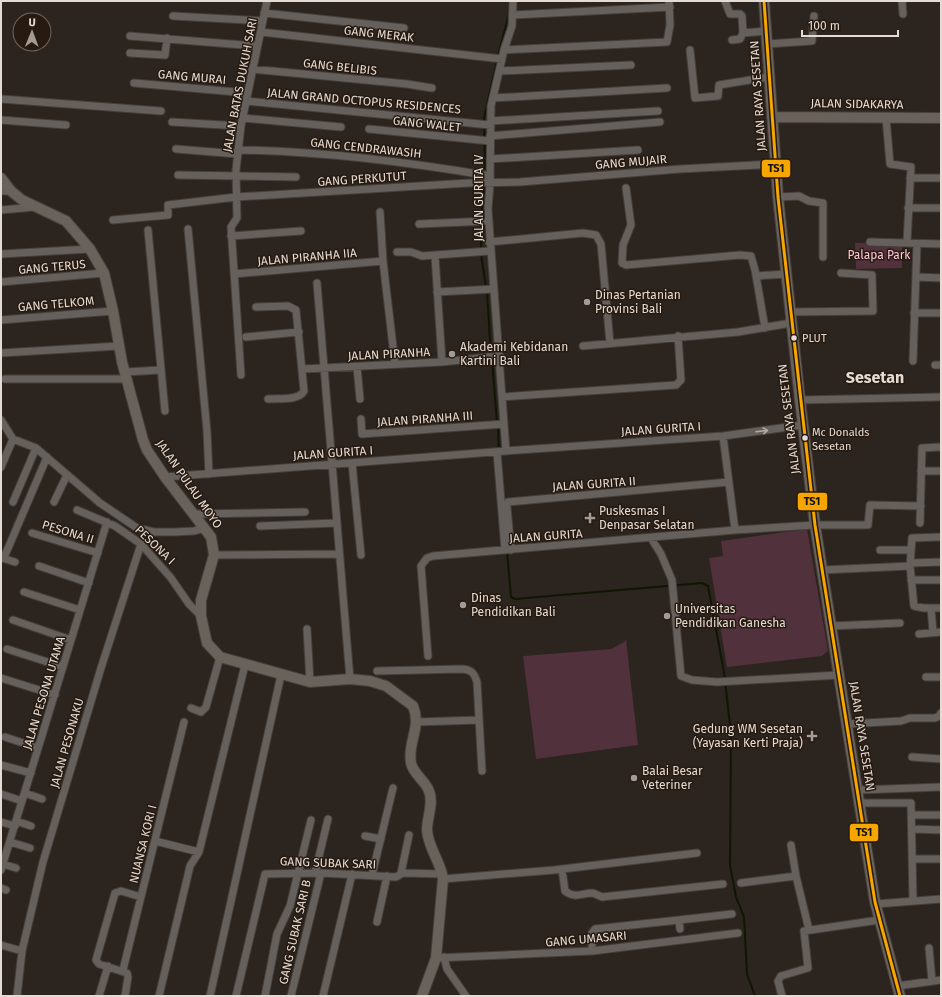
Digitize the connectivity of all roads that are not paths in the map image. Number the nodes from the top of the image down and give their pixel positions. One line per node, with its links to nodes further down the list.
1 (267, 1): 7 (street, JALAN BATAS DUKUH SARI)
2 (513, 1): 9 (street, JALAN GURITA IV)
3 (725, 1): 16 (street)
4 (764, 1): 14 (street, JALAN RAYA SESETAN)
5 (902, 1): 8 (street)
6 (670, 4): 9 (street); 22 (street)
7 (264, 13): 12 (street, JALAN BATAS DUKUH SARI); 13 (street)
8 (903, 14)
9 (513, 15): 22 (street, JALAN GURITA IV)
10 (173, 16): 12 (street)
11 (814, 16): 20 (street)
12 (264, 21): 15 (street, JALAN BATAS DUKUH SARI)
13 (404, 28)
14 (766, 31): 16 (street); 20 (street, JALAN RAYA SESETAN)
15 (261, 32): 21 (street, JALAN BATAS DUKUH SARI); 25 (street, GANG MERAK)
16 (743, 33): 19 (street)
17 (130, 36): 18 (street)
18 (167, 38): 21 (street); 24 (street)
19 (732, 40)
20 (767, 44): 29 (street, JALAN RAYA SESETAN)
21 (257, 46): 27 (street, JALAN BATAS DUKUH SARI)
22 (504, 50): 25 (street, JALAN GURITA IV)
23 (690, 50): 29 (street)
24 (130, 54)
25 (498, 58): 28 (street, JALAN GURITA IV)
26 (631, 65): 28 (street)
27 (252, 69): 31 (street, GANG BELIBIS); 33 (street, JALAN BATAS DUKUH SARI)
28 (500, 71): 34 (street, JALAN GURITA IV)
29 (769, 77): 40 (street, JALAN RAYA SESETAN)
30 (134, 83): 33 (street, GANG MURAI)
31 (429, 88)
32 (667, 88): 34 (street)
33 (247, 93): 36 (street, JALAN BATAS DUKUH SARI)
34 (493, 98): 47 (street, JALAN GURITA IV)
35 (1, 99): 37 (street)
36 (246, 101): 41 (street, JALAN BATAS DUKUH SARI); 47 (street, JALAN GRAND OCTOPUS RESIDENCES)
37 (162, 111)
38 (658, 111): 47 (street, JALAN GRAND OCTOPUS RESIDENCES)
39 (941, 115): 43 (street)
40 (772, 117): 42 (street, JALAN SIDAKARYA); 57 (street, JALAN RAYA SESETAN)
41 (243, 118): 49 (street, JALAN BATAS DUKUH SARI); 50 (street)
42 (886, 118): 43 (street, JALAN SIDAKARYA); 63 (street)
43 (941, 118)
44 (1, 120): 48 (street)
45 (172, 122): 49 (street)
46 (660, 122): 52 (street, GANG WALET)
47 (490, 123): 52 (street, JALAN GURITA IV)
48 (66, 125)
49 (241, 126): 55 (street, JALAN BATAS DUKUH SARI)
50 (341, 127)
51 (369, 130): 52 (street, GANG WALET)
52 (488, 139): 56 (street, JALAN GURITA IV)
53 (176, 149): 55 (street, GANG CENDRAWASIH)
54 (638, 150): 56 (street)
55 (238, 152): 59 (street, GANG CENDRAWASIH); 60 (street, JALAN BATAS DUKUH SARI)
56 (490, 159): 59 (street, JALAN GURITA IV)
57 (776, 164): 65 (street, GANG MUJAIR); 68 (street, JALAN RAYA SESETAN)
58 (178, 175): 60 (street)
59 (490, 176): 65 (street, JALAN GURITA IV)
60 (236, 177): 61 (street); 69 (street, JALAN BATAS DUKUH SARI)
61 (296, 177)
62 (1, 178): 67 (street, JALAN PULAU MOYO)
63 (910, 178): 64 (street); 71 (street)
64 (941, 178)
65 (487, 184): 69 (street, GANG PERKUTUT); 76 (street, JALAN GURITA IV)
66 (626, 188): 98 (street)
67 (6, 191): 70 (street, JALAN PULAU MOYO)
68 (778, 196): 92 (street); 97 (street, JALAN RAYA SESETAN)
69 (236, 197): 75 (street, GANG PERKUTUT); 81 (street, JALAN BATAS DUKUH SARI)
70 (35, 207): 73 (street); 87 (street, JALAN PULAU MOYO)
71 (908, 208): 72 (street); 84 (street)
72 (941, 208)
73 (1, 210)
74 (380, 212): 93 (street)
75 (113, 220)
76 (487, 221): 77 (street); 82 (street, JALAN GURITA IV)
77 (419, 224)
78 (188, 229): 152 (street)
79 (148, 230): 126 (street)
80 (301, 231): 81 (street)
81 (231, 236): 96 (street)
82 (489, 242): 89 (street, JALAN GURITA IV); 116 (street)
83 (870, 242): 84 (street)
84 (907, 242): 85 (street)
85 (917, 244): 86 (street); 99 (street)
86 (941, 244)
87 (90, 249): 90 (street); 94 (street, JALAN PULAU MOYO)
88 (397, 252): 91 (street)
89 (489, 252): 91 (street); 103 (street, JALAN GURITA IV)
90 (1, 254)
91 (435, 256): 104 (street)
92 (823, 257)
93 (383, 261): 96 (street, JALAN PIRANHA IIA); 123 (street)
94 (104, 273): 101 (street, GANG TERUS); 106 (street, JALAN PULAU MOYO)
95 (841, 273): 107 (street)
96 (234, 274): 128 (street)
97 (787, 274): 98 (street); 107 (street, JALAN RAYA SESETAN)
98 (756, 276): 112 (street)
99 (916, 277): 100 (street); 108 (street)
100 (941, 278)
101 (1, 282)
102 (317, 283): 125 (street)
103 (490, 289): 104 (street); 120 (street, JALAN GURITA IV)
104 (437, 292): 122 (street)
105 (256, 307): 113 (street)
106 (113, 311): 110 (street, GANG TELKOM); 117 (street, JALAN PULAU MOYO)
107 (790, 312): 111 (street, JALAN RAYA SESETAN)
108 (914, 313): 109 (street); 121 (street)
109 (941, 313)
110 (1, 320)
111 (791, 323): 112 (street); 135 (street, JALAN RAYA SESETAN)
112 (765, 328): 114 (street)
113 (299, 332): 115 (street); 127 (street)
114 (678, 336): 116 (street); 132 (street)
115 (246, 337)
116 (610, 343): 118 (street)
117 (119, 346): 119 (street); 129 (street, JALAN PULAU MOYO)
118 (583, 346)
119 (1, 353)
120 (498, 356): 122 (street, JALAN PIRANHA); 132 (street, JALAN GURITA IV)
121 (913, 361)
122 (442, 362): 123 (street, JALAN PIRANHA)
123 (395, 364): 124 (street, JALAN PIRANHA)
124 (357, 367): 125 (street, JALAN PIRANHA); 134 (street)
125 (324, 368): 127 (street, JALAN PIRANHA); 148 (street)
126 (161, 370): 129 (street); 136 (street)
127 (303, 370): 133 (street)
128 (242, 375)
129 (126, 376): 130 (street); 154 (street, JALAN PULAU MOYO)
130 (5, 379)
131 (941, 397): 135 (street)
132 (502, 398): 139 (street, JALAN GURITA IV)
133 (268, 399)
134 (360, 399)
135 (800, 400): 140 (street, JALAN RAYA SESETAN)
136 (165, 411)
137 (361, 419): 139 (street, JALAN PIRANHA III)
138 (1, 420): 142 (street)
139 (500, 424): 145 (street, JALAN GURITA IV)
140 (803, 425): 141 (street, JALAN GURITA I, one-way to 140); 166 (street, JALAN RAYA SESETAN)
141 (723, 436): 145 (street, JALAN GURITA I); 155 (street)
142 (13, 439): 144 (street); 149 (street)
143 (941, 447): 150 (street)
144 (36, 448): 146 (street); 156 (street)
145 (501, 452): 147 (street, JALAN GURITA I); 161 (street, JALAN GURITA IV)
146 (47, 457): 153 (street); 181 (street)
147 (352, 463): 148 (street, JALAN GURITA I); 180 (street)
148 (331, 465): 152 (street, JALAN GURITA I); 164 (street)
149 (1, 468)
150 (922, 471): 151 (street); 158 (street)
151 (941, 471)
152 (209, 474): 154 (street, JALAN GURITA I)
153 (67, 475): 157 (street); 168 (street)
154 (166, 477): 162 (street, JALAN PULAU MOYO)
155 (729, 482): 161 (street, JALAN GURITA II); 169 (street)
156 (13, 502)
157 (54, 502)
158 (921, 506): 165 (street); 166 (street, JALAN GURITA)
159 (77, 510): 163 (street, PESONA I)
160 (305, 512): 162 (street)
161 (505, 513): 174 (street)
162 (194, 514): 168 (street, JALAN PULAU MOYO)
163 (107, 522): 173 (street, PESONA I); 177 (street, JALAN PESONA UTAMA)
164 (336, 523): 167 (street); 178 (street)
165 (920, 524)
166 (815, 525): 169 (street, JALAN GURITA); 186 (street, JALAN RAYA SESETAN)
167 (260, 526)
168 (205, 528): 179 (street, JALAN PULAU MOYO)
169 (735, 530): 172 (street, JALAN GURITA)
170 (32, 533): 177 (street, PESONA II)
171 (941, 537): 176 (street)
172 (651, 538): 174 (street, JALAN GURITA); 210 (street)
173 (141, 544): 194 (street, PESONA I); 284 (street, JALAN PESONAKU)
174 (508, 550): 204 (street, JALAN GURITA)
175 (880, 550): 176 (street)
176 (910, 550): 184 (street)
177 (98, 553): 189 (street, JALAN PESONA UTAMA)
178 (338, 554): 179 (street); 214 (street)
179 (214, 555): 194 (street, JALAN PULAU MOYO)
180 (361, 555)
181 (2, 558): 182 (street)
182 (15, 562)
183 (941, 562): 184 (street)
184 (910, 564): 186 (street); 187 (street)
185 (39, 566): 189 (street)
186 (822, 570): 197 (street, JALAN RAYA SESETAN)
187 (911, 580): 188 (street); 191 (street)
188 (941, 580)
189 (89, 584): 193 (street, JALAN PESONA UTAMA)
190 (24, 592): 193 (street)
191 (931, 608): 192 (street); 199 (street)
192 (941, 608)
193 (80, 610): 202 (street, JALAN PESONA UTAMA)
194 (201, 616): 205 (street, JALAN PULAU MOYO)
195 (13, 620): 202 (street)
196 (900, 623): 197 (street)
197 (831, 626): 210 (street, JALAN RAYA SESETAN)
198 (307, 629): 215 (street)
199 (933, 632): 200 (street); 201 (street)
200 (941, 632)
201 (918, 634)
202 (72, 640): 207 (street, JALAN PESONA UTAMA)
203 (7, 649): 207 (street)
204 (428, 656)
205 (220, 657): 206 (street); 217 (street)
206 (245, 665): 209 (street); 254 (street)
207 (63, 667): 216 (street, JALAN PESONA UTAMA)
208 (377, 671): 219 (street)
209 (281, 675): 215 (street); 296 (street)
210 (839, 675): 222 (street, JALAN RAYA SESETAN)
211 (926, 677): 212 (street)
212 (941, 677)
213 (1, 678): 216 (street)
214 (350, 679): 215 (street); 221 (street)
215 (310, 682)
216 (55, 695): 224 (street, JALAN PESONA UTAMA)
217 (191, 708)
218 (941, 713): 222 (street)
219 (479, 720): 221 (street); 228 (street)
220 (184, 722): 250 (street, NUANSA KORI I)
221 (417, 722): 266 (street)
222 (848, 724): 232 (street, JALAN RAYA SESETAN)
223 (5, 737): 224 (street)
224 (38, 748): 229 (street, JALAN PESONA UTAMA)
225 (912, 757): 226 (street)
226 (941, 759)
227 (1, 765): 229 (street)
228 (482, 771)
229 (31, 773): 233 (street, JALAN PESONA UTAMA)
230 (941, 787): 232 (street)
231 (393, 788): 249 (street)
232 (858, 790): 237 (street, JALAN RAYA SESETAN)
233 (25, 793): 235 (street); 236 (street, JALAN PESONA UTAMA)
234 (1, 794): 236 (street)
235 (42, 799)
236 (22, 801): 243 (street, JALAN PESONA UTAMA)
237 (860, 803): 238 (street); 274 (street, JALAN RAYA SESETAN)
238 (912, 815): 239 (street); 245 (street)
239 (941, 815)
240 (328, 819): 262 (street, GANG SUBAK SARI B)
241 (311, 820): 261 (street)
242 (1, 822): 243 (street)
243 (15, 824): 244 (street); 251 (street, JALAN PESONA UTAMA)
244 (31, 826)
245 (912, 829): 246 (street); 256 (street)
246 (941, 830)
247 (408, 835): 263 (street)
248 (365, 836): 249 (street)
249 (381, 839): 265 (street)
250 (155, 841): 254 (street); 271 (street, NUANSA KORI I)
251 (6, 845): 253 (street); 258 (street, JALAN PESONA UTAMA)
252 (791, 845): 268 (street)
253 (30, 848)
254 (199, 852): 295 (street)
255 (697, 853): 260 (street, GANG SUBAK SARI)
256 (913, 859): 257 (street); 273 (street)
257 (941, 859)
258 (2, 868): 259 (street)
259 (16, 868)
260 (562, 869): 266 (street, GANG SUBAK SARI); 270 (street)
261 (299, 873): 262 (street, GANG SUBAK SARI); 297 (street, GANG SUBAK SARI); 298 (street)
262 (318, 873): 264 (street, GANG SUBAK SARI); 299 (street, GANG SUBAK SARI B)
263 (401, 873): 266 (street, GANG SUBAK SARI); 267 (street, GANG SUBAK SARI)
264 (352, 874): 265 (street, GANG SUBAK SARI); 300 (street)
265 (372, 875): 267 (street, GANG SUBAK SARI)
266 (439, 875): 286 (street)
267 (387, 876): 278 (street)
268 (796, 876): 269 (street); 280 (street)
269 (741, 883)
270 (723, 884)
271 (141, 897): 287 (street); 288 (street, NUANSA KORI I)
272 (941, 899): 273 (street)
273 (913, 901): 274 (street)
274 (876, 904): 277 (street, JALAN RAYA SESETAN)
275 (732, 914): 276 (street)
276 (679, 920): 279 (street); 285 (street)
277 (879, 920): 280 (street); 291 (street, JALAN RAYA SESETAN)
278 (377, 922)
279 (680, 929)
280 (809, 930): 303 (street)
281 (738, 933): 285 (street, GANG UMASARI)
282 (1, 945): 284 (street)
283 (929, 948): 290 (street)
284 (22, 951): 292 (street, JALAN PESONAKU)
285 (592, 951): 286 (street, GANG UMASARI)
286 (440, 957): 301 (street); 302 (street)
287 (108, 966): 288 (street); 293 (street)
288 (123, 970): 294 (street)
289 (941, 980): 290 (street)
290 (932, 981): 291 (street)
291 (898, 991)
292 (17, 996)
293 (99, 996)
294 (125, 996)
295 (159, 996)
296 (210, 996)
297 (236, 996)
298 (265, 996)
299 (291, 996)
300 (324, 996)
301 (422, 996)
302 (466, 996)
303 (782, 996)

